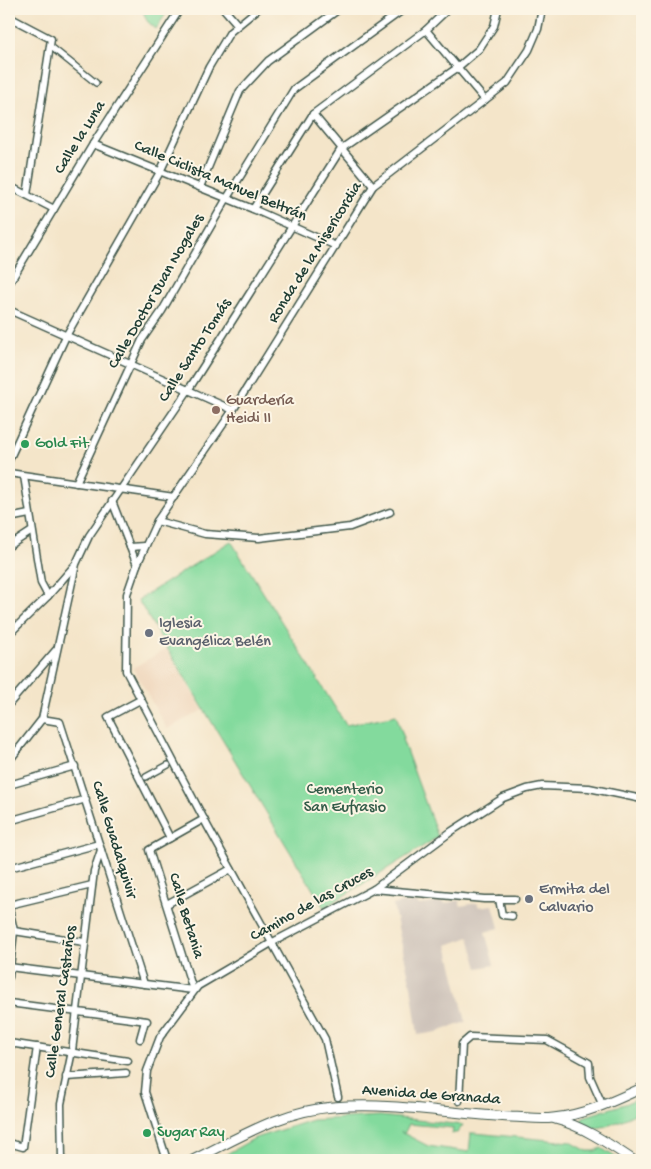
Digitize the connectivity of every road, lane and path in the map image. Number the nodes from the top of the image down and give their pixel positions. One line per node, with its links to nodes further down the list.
1 (180, 9): 17 (street, Calle la Luna)
2 (224, 9): 10 (street)
3 (258, 9): 10 (street)
4 (339, 9): 21 (street)
5 (404, 9): 24 (street, Calle Doctor Juan Nogales)
6 (448, 9): 11 (street)
7 (498, 9): 13 (street)
8 (542, 9): 15 (street, Ronda de la Misericordia)
9 (9, 17): 12 (street)
10 (237, 24): 19 (street)
11 (426, 30): 13 (street); 16 (street)
12 (51, 42): 14 (street); 23 (street)
13 (457, 68): 15 (street); 18 (street)
14 (96, 83)
15 (485, 100): 22 (street, Ronda de la Misericordia)
16 (313, 114): 18 (street); 26 (street)
17 (93, 144): 19 (street, Calle Ciclista Manuel Beltrán); 25 (street, Calle la Luna)
18 (341, 149): 22 (street); 27 (street, Calle Santo Tomás)
19 (160, 172): 21 (street, Calle Ciclista Manuel Beltrán); 31 (street)
20 (9, 186): 23 (street)
21 (200, 186): 24 (street, Calle Ciclista Manuel Beltrán)
22 (373, 186): 28 (street, Ronda de la Misericordia)
23 (27, 195): 25 (street)
24 (227, 198): 26 (street, Calle Ciclista Manuel Beltrán); 32 (street, Calle Doctor Juan Nogales)
25 (54, 209): 29 (street, Calle la Luna)
26 (253, 209): 27 (street, Calle Ciclista Manuel Beltrán)
27 (292, 226): 28 (street, Calle Ciclista Manuel Beltrán); 33 (street, Calle Santo Tomás)
28 (336, 246): 34 (street, Ronda de la Misericordia)
29 (9, 284)
30 (9, 310): 31 (street)
31 (66, 336): 32 (street); 35 (street)
32 (130, 364): 33 (street); 38 (street, Calle Doctor Juan Nogales)
33 (189, 389): 34 (street); 39 (street, Calle Santo Tomás)
34 (233, 410): 40 (street, Ronda de la Misericordia)
35 (9, 460)
36 (9, 473): 37 (street)
37 (24, 476): 38 (street); 43 (street)
38 (76, 483): 39 (street)
39 (121, 488): 40 (street); 41 (street, Calle Santo Tomás)
40 (174, 497): 45 (street, Ronda de la Misericordia)
41 (112, 501): 48 (street); 50 (street, Calle Santo Tomás)
42 (390, 512): 45 (street)
43 (29, 514): 44 (street); 46 (street)
44 (9, 518)
45 (157, 521): 49 (street, Ronda de la Misericordia)
46 (32, 531): 47 (street); 52 (street)
47 (9, 546)
48 (130, 546): 49 (street); 51 (street)
49 (145, 546): 51 (street, Ronda de la Misericordia)
50 (76, 564): 52 (street); 54 (street)
51 (137, 565): 55 (street, Ronda de la Misericordia)
52 (48, 596): 53 (street)
53 (9, 634)
54 (56, 649): 56 (street); 57 (street)
55 (140, 700): 65 (street, Ronda de la Misericordia); 67 (street)
56 (9, 704)
57 (42, 719): 58 (street); 60 (street, Calle Guadalquivir)
58 (9, 761)
59 (168, 765): 61 (street)
60 (75, 766): 62 (street); 63 (street, Calle Guadalquivir)
61 (146, 777)
62 (9, 785)
63 (86, 798): 66 (street); 68 (street, Calle Guadalquivir)
64 (642, 798): 72 (street, Camino de las Cruces)
65 (204, 819): 67 (street); 70 (street, Ronda de la Misericordia)
66 (9, 821)
67 (170, 838): 75 (street, Calle Betania)
68 (100, 847): 69 (street); 71 (street, Calle General Castaños); 84 (street, Calle Guadalquivir)
69 (9, 868)
70 (232, 869): 75 (street); 80 (street, Ronda de la Misericordia)
71 (92, 885): 76 (street); 79 (street, Calle General Castaños)
72 (374, 889): 73 (street); 80 (street, Camino de las Cruces)
73 (499, 899): 74 (street); 77 (street)
74 (515, 899)
75 (167, 904): 85 (street, Calle Betania)
76 (9, 906): 78 (street)
77 (512, 916)
78 (14, 932): 79 (street); 81 (street)
79 (84, 942): 82 (street, Calle General Castaños)
80 (273, 942): 85 (street, Camino de las Cruces); 96 (street, Ronda de la Misericordia)
81 (9, 967): 82 (street); 83 (street)
82 (80, 976): 84 (street); 87 (street, Calle General Castaños)
83 (9, 978)
84 (144, 984): 85 (street)
85 (193, 990): 102 (street, Camino de las Cruces)
86 (9, 1003): 87 (street)
87 (75, 1012): 88 (street); 91 (street, Calle General Castaños)
88 (140, 1039)
89 (9, 1043): 90 (street)
90 (37, 1047): 91 (street); 100 (street)
91 (72, 1051): 92 (street); 94 (street, Calle General Castaños)
92 (128, 1061)
93 (126, 1073): 94 (street)
94 (66, 1077): 101 (street, Calle General Castaños)
95 (642, 1088): 98 (street, Avenida de Granada)
96 (338, 1097)
97 (459, 1101): 98 (street)
98 (603, 1106): 99 (street, Avenida de Granada)
99 (552, 1118): 103 (street, Avenida de Granada); 104 (street)
100 (9, 1142)
101 (62, 1160)
102 (167, 1160)
103 (193, 1160)
104 (632, 1160)

